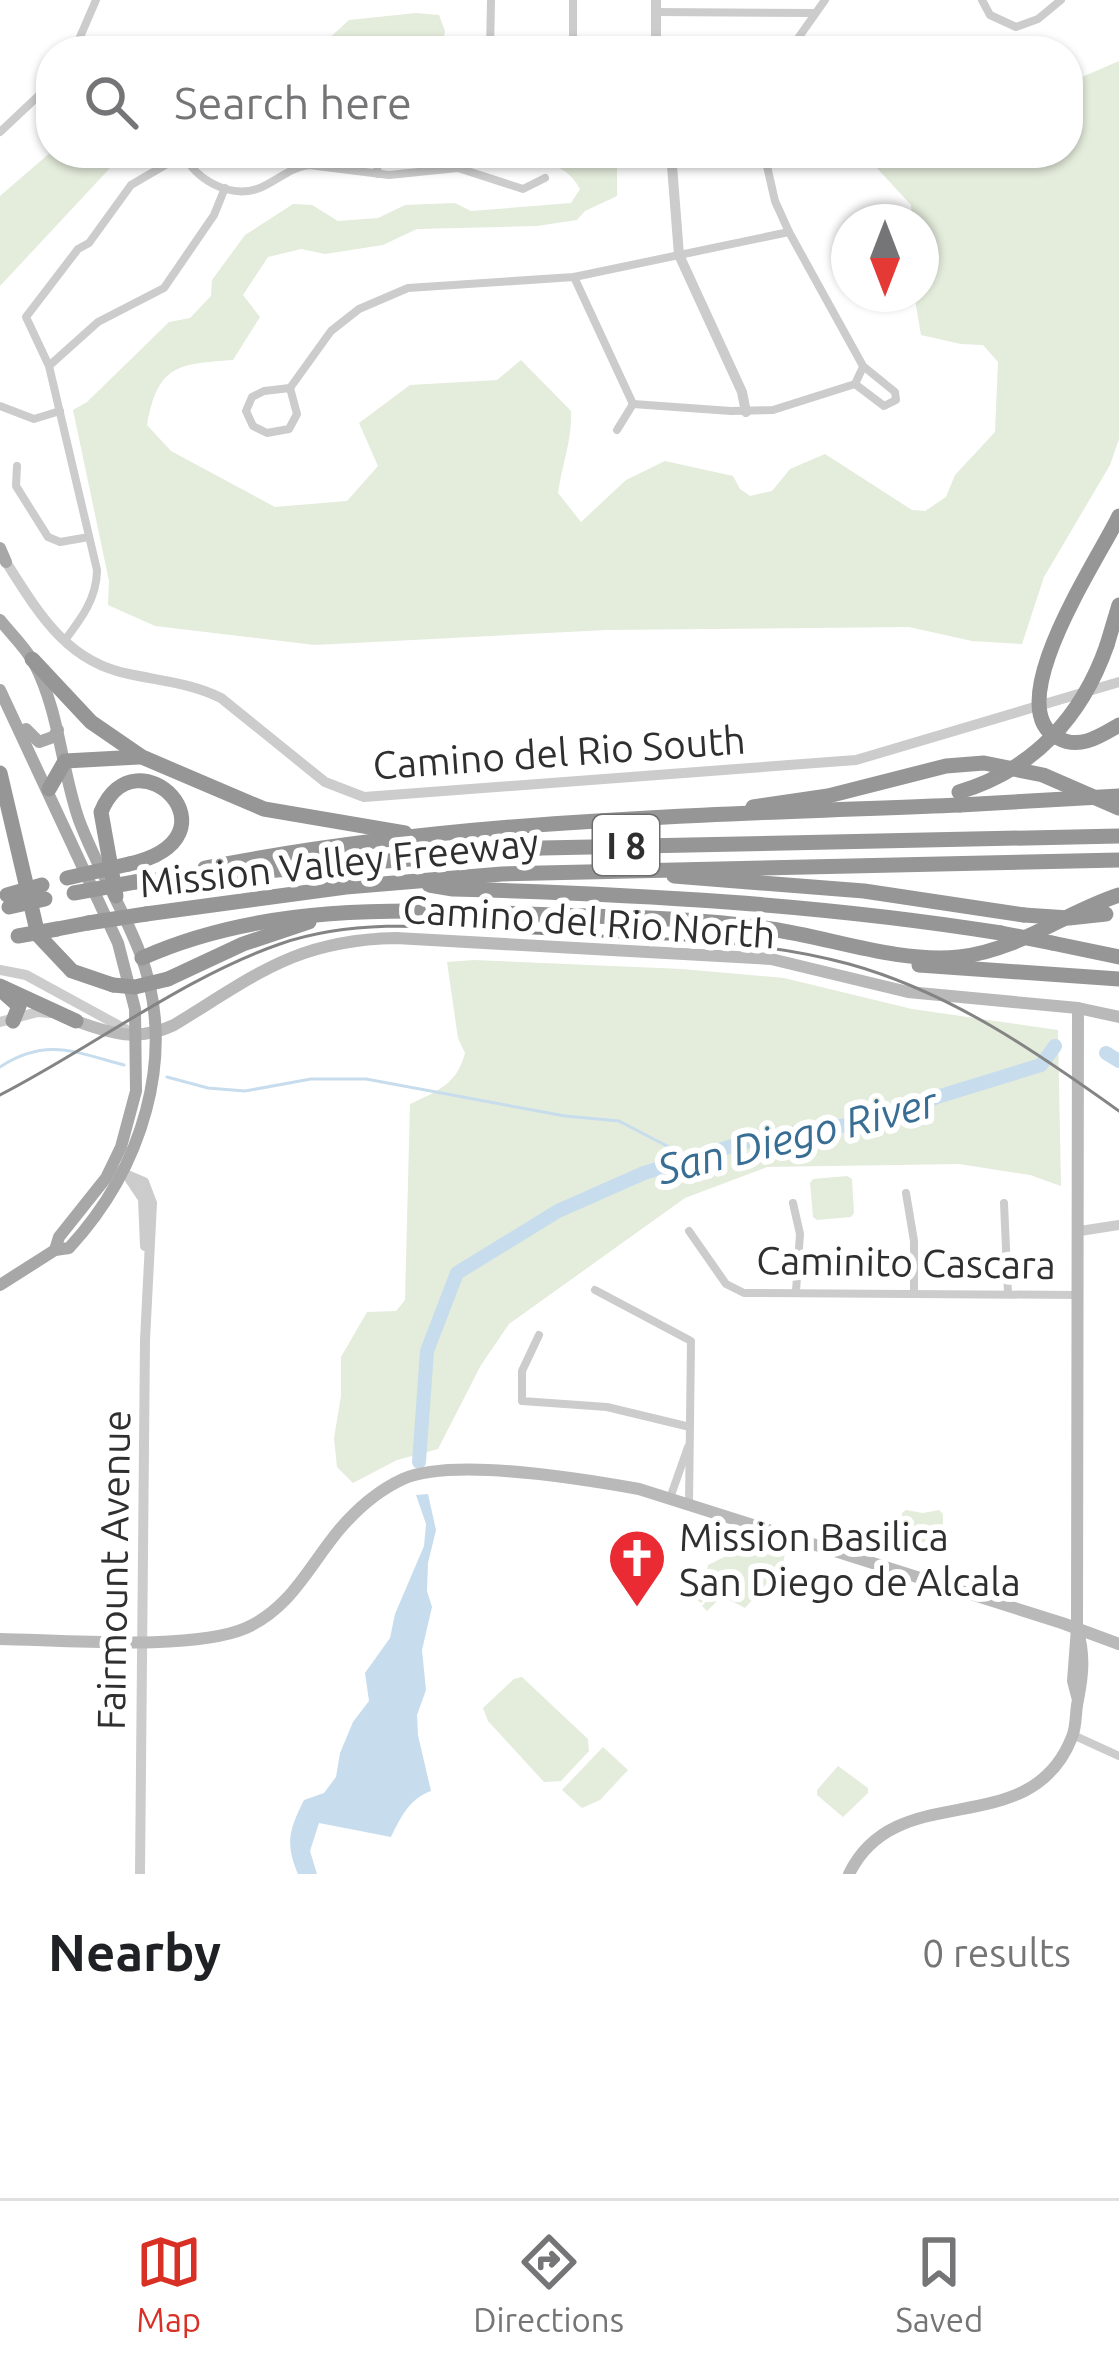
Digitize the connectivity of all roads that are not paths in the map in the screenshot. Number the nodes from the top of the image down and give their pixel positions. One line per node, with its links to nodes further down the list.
1 (96, 0): 9 (street)
2 (490, 0): 10 (street)
3 (573, 0): 11 (street)
4 (825, 0): 8 (street)
5 (982, 0): 6 (street)
6 (1061, 0)
7 (656, 6): 8 (street)
8 (815, 14): 12 (street)
9 (80, 36)
10 (490, 36)
11 (573, 36)
12 (800, 36)
13 (36, 98): 14 (street)
14 (0, 133)
15 (159, 168): 28 (street)
16 (193, 168): 24 (street)
17 (287, 168): 24 (street)
18 (341, 168): 22 (street)
19 (377, 168): 22 (street)
20 (671, 168): 26 (street)
21 (767, 168): 25 (street)
22 (378, 174): 23 (street)
23 (545, 178)
24 (225, 188): 28 (street)
25 (789, 232): 26 (street); 29 (street)
26 (679, 255): 27 (street); 35 (street)
27 (574, 277): 31 (street); 32 (street)
28 (49, 366): 34 (street)
29 (863, 366): 30 (street); 30 (street)
30 (855, 384): 35 (street)
31 (290, 388): 31 (street)
32 (633, 404): 35 (street); 36 (street)
33 (0, 406): 34 (street)
34 (60, 411): 39 (street)
35 (746, 412)
36 (616, 430)
37 (17, 466): 39 (street)
38 (1119, 516): 47 (highway)
39 (89, 537): 43 (street)
40 (2, 555): 43 (street, Camino del Rio South)
41 (1119, 605): 56 (highway, bridge)
42 (0, 620): 44 (main road)
43 (63, 643): 47 (street, Camino del Rio South)
44 (32, 659): 50 (main road); 51 (highway)
45 (1119, 682): 47 (street, Camino del Rio South)
46 (0, 691): 48 (main road)
47 (1041, 705): 49 (highway)
48 (14, 716): 50 (main road); 54 (main road)
49 (1119, 724)
50 (58, 730): 52 (main road)
51 (142, 757): 52 (highway); 59 (highway)
52 (64, 761): 54 (highway); 67 (main road)
53 (0, 773): 69 (highway, bridge)
54 (49, 789): 83 (main road)
55 (1119, 796): 56 (highway, bridge)
56 (959, 799): 58 (highway)
57 (1119, 808): 58 (highway)
58 (679, 817): 59 (highway)
59 (420, 836): 64 (highway)
60 (1119, 836): 64 (highway, Mission Valley Freeway / I 8)
61 (1119, 860): 62 (highway, Mission Valley Freeway / I 8)
62 (642, 869): 63 (highway, Mission Valley Freeway / I 8); 70 (highway, bridge)
63 (409, 880): 72 (highway, Mission Valley Freeway / I 8, bridge); 73 (highway, bridge)
64 (135, 882): 65 (highway, Mission Valley Freeway / I 8, bridge)
65 (71, 886): 67 (highway, bridge); 68 (highway, Mission Valley Freeway / I 8, bridge)
66 (1119, 895): 71 (highway)
67 (116, 896): 74 (main road)
68 (4, 902)
69 (347, 912): 71 (highway); 74 (highway)
70 (1113, 912)
71 (750, 928): 76 (highway)
72 (0, 940)
73 (1119, 957)
74 (142, 958): 82 (main road)
75 (0, 970): 83 (street)
76 (1119, 980)
77 (0, 988): 80 (highway); 81 (highway)
78 (1078, 1008): 79 (main road, Camino del Rio North); 82 (main road, Camino del Rio North); 90 (main road)
79 (1119, 1017)
80 (76, 1021): 81 (street); 83 (main road, Camino del Rio North)
81 (7, 1022)
82 (153, 1033): 83 (main road, Camino del Rio North); 84 (main road)
83 (137, 1035): 84 (main road)
84 (117, 1171): 91 (main road); 104 (street, Fairmount Avenue)
85 (906, 1193): 93 (street)
86 (1004, 1203): 95 (street)
87 (793, 1204): 94 (street)
88 (1119, 1225): 90 (street)
89 (689, 1232): 94 (street, Caminito Cascara)
90 (1080, 1232): 96 (main road)
91 (0, 1285)
92 (595, 1290): 98 (street)
93 (914, 1291): 94 (street, Caminito Cascara); 95 (street, Caminito Cascara)
94 (796, 1292)
95 (1008, 1293): 96 (street, Caminito Cascara)
96 (1080, 1294): 102 (main road)
97 (539, 1335): 98 (street)
98 (690, 1427): 99 (street)
99 (690, 1440): 100 (street); 101 (street)
100 (670, 1498): 101 (main road); 104 (main road)
101 (689, 1503): 102 (main road)
102 (1077, 1628): 105 (main road); 106 (main road)
103 (0, 1639): 104 (main road)
104 (142, 1640): 108 (street, Fairmount Avenue)
105 (1119, 1644)
106 (1073, 1735): 107 (street); 109 (main road)
107 (1119, 1756)
108 (140, 1874)
109 (849, 1874)

